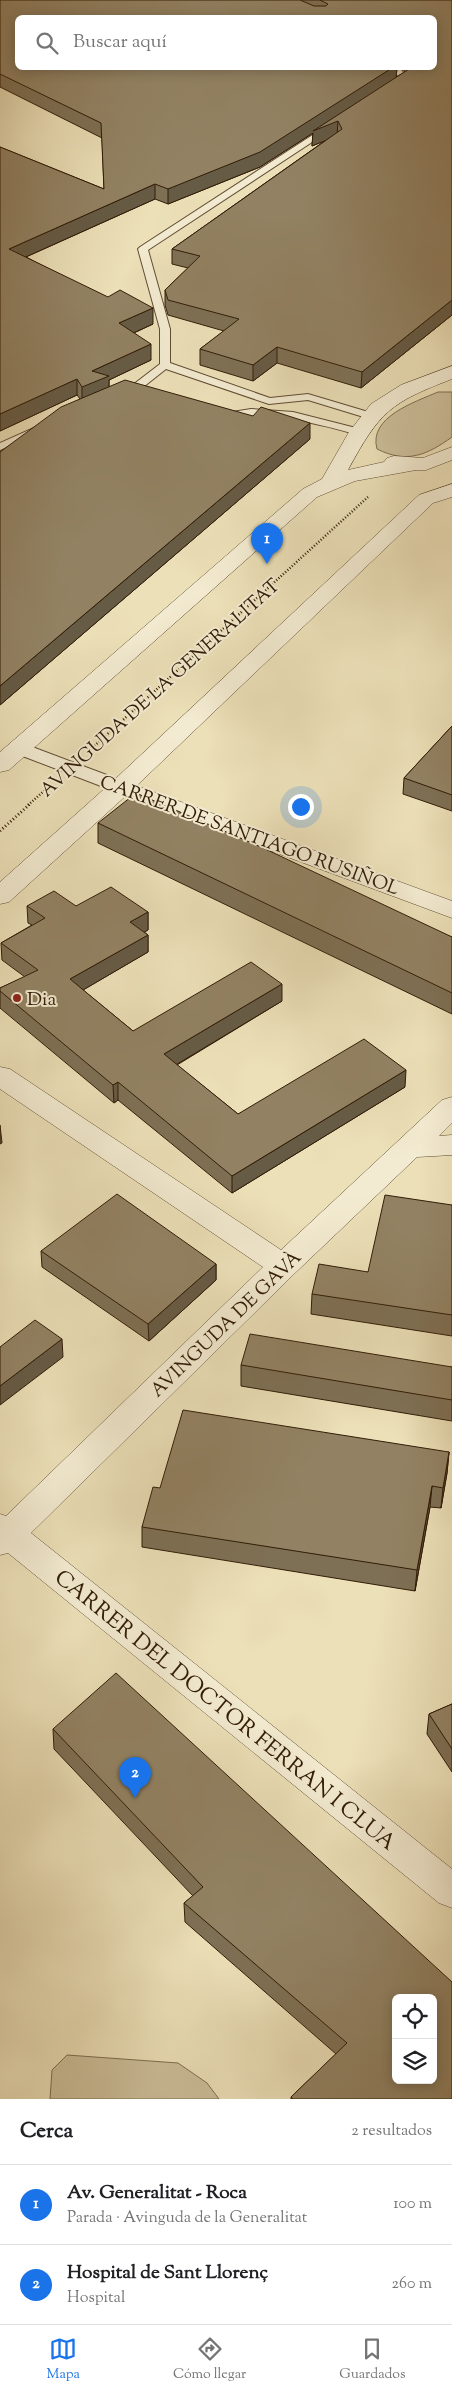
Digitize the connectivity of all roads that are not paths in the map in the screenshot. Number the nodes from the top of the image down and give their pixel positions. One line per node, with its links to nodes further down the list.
1 (397, 70): 2 (lane)
2 (388, 91)
3 (339, 122): 4 (lane)
4 (165, 365): 8 (lane); 10 (lane)
5 (452, 372): 7 (street)
6 (452, 380): 7 (street)
7 (416, 386): 10 (street)
8 (110, 397)
9 (220, 414): 10 (lane)
10 (363, 427): 14 (street); 16 (street)
11 (41, 428): 12 (lane)
12 (0, 447)
13 (452, 453): 14 (street)
14 (420, 464): 15 (street); 16 (street)
15 (452, 477)
16 (332, 480): 18 (street)
17 (452, 490): 20 (street)
18 (19, 748): 19 (street); 20 (street, CARRER DE SANTIAGO RUSIÑOL)
19 (0, 765)
20 (121, 787): 21 (street); 22 (street, CARRER DE SANTIAGO RUSIÑOL)
21 (0, 896)
22 (452, 910)
23 (0, 1076): 27 (street)
24 (452, 1107): 26 (street, AVINGUDA DE GAVÀ)
25 (452, 1145): 26 (street)
26 (410, 1147): 27 (street, AVINGUDA DE GAVÀ)
27 (283, 1266): 28 (street, AVINGUDA DE GAVÀ)
28 (3, 1534): 29 (street, CARRER DEL DOCTOR FERRAN I CLUA)
29 (452, 1892)

